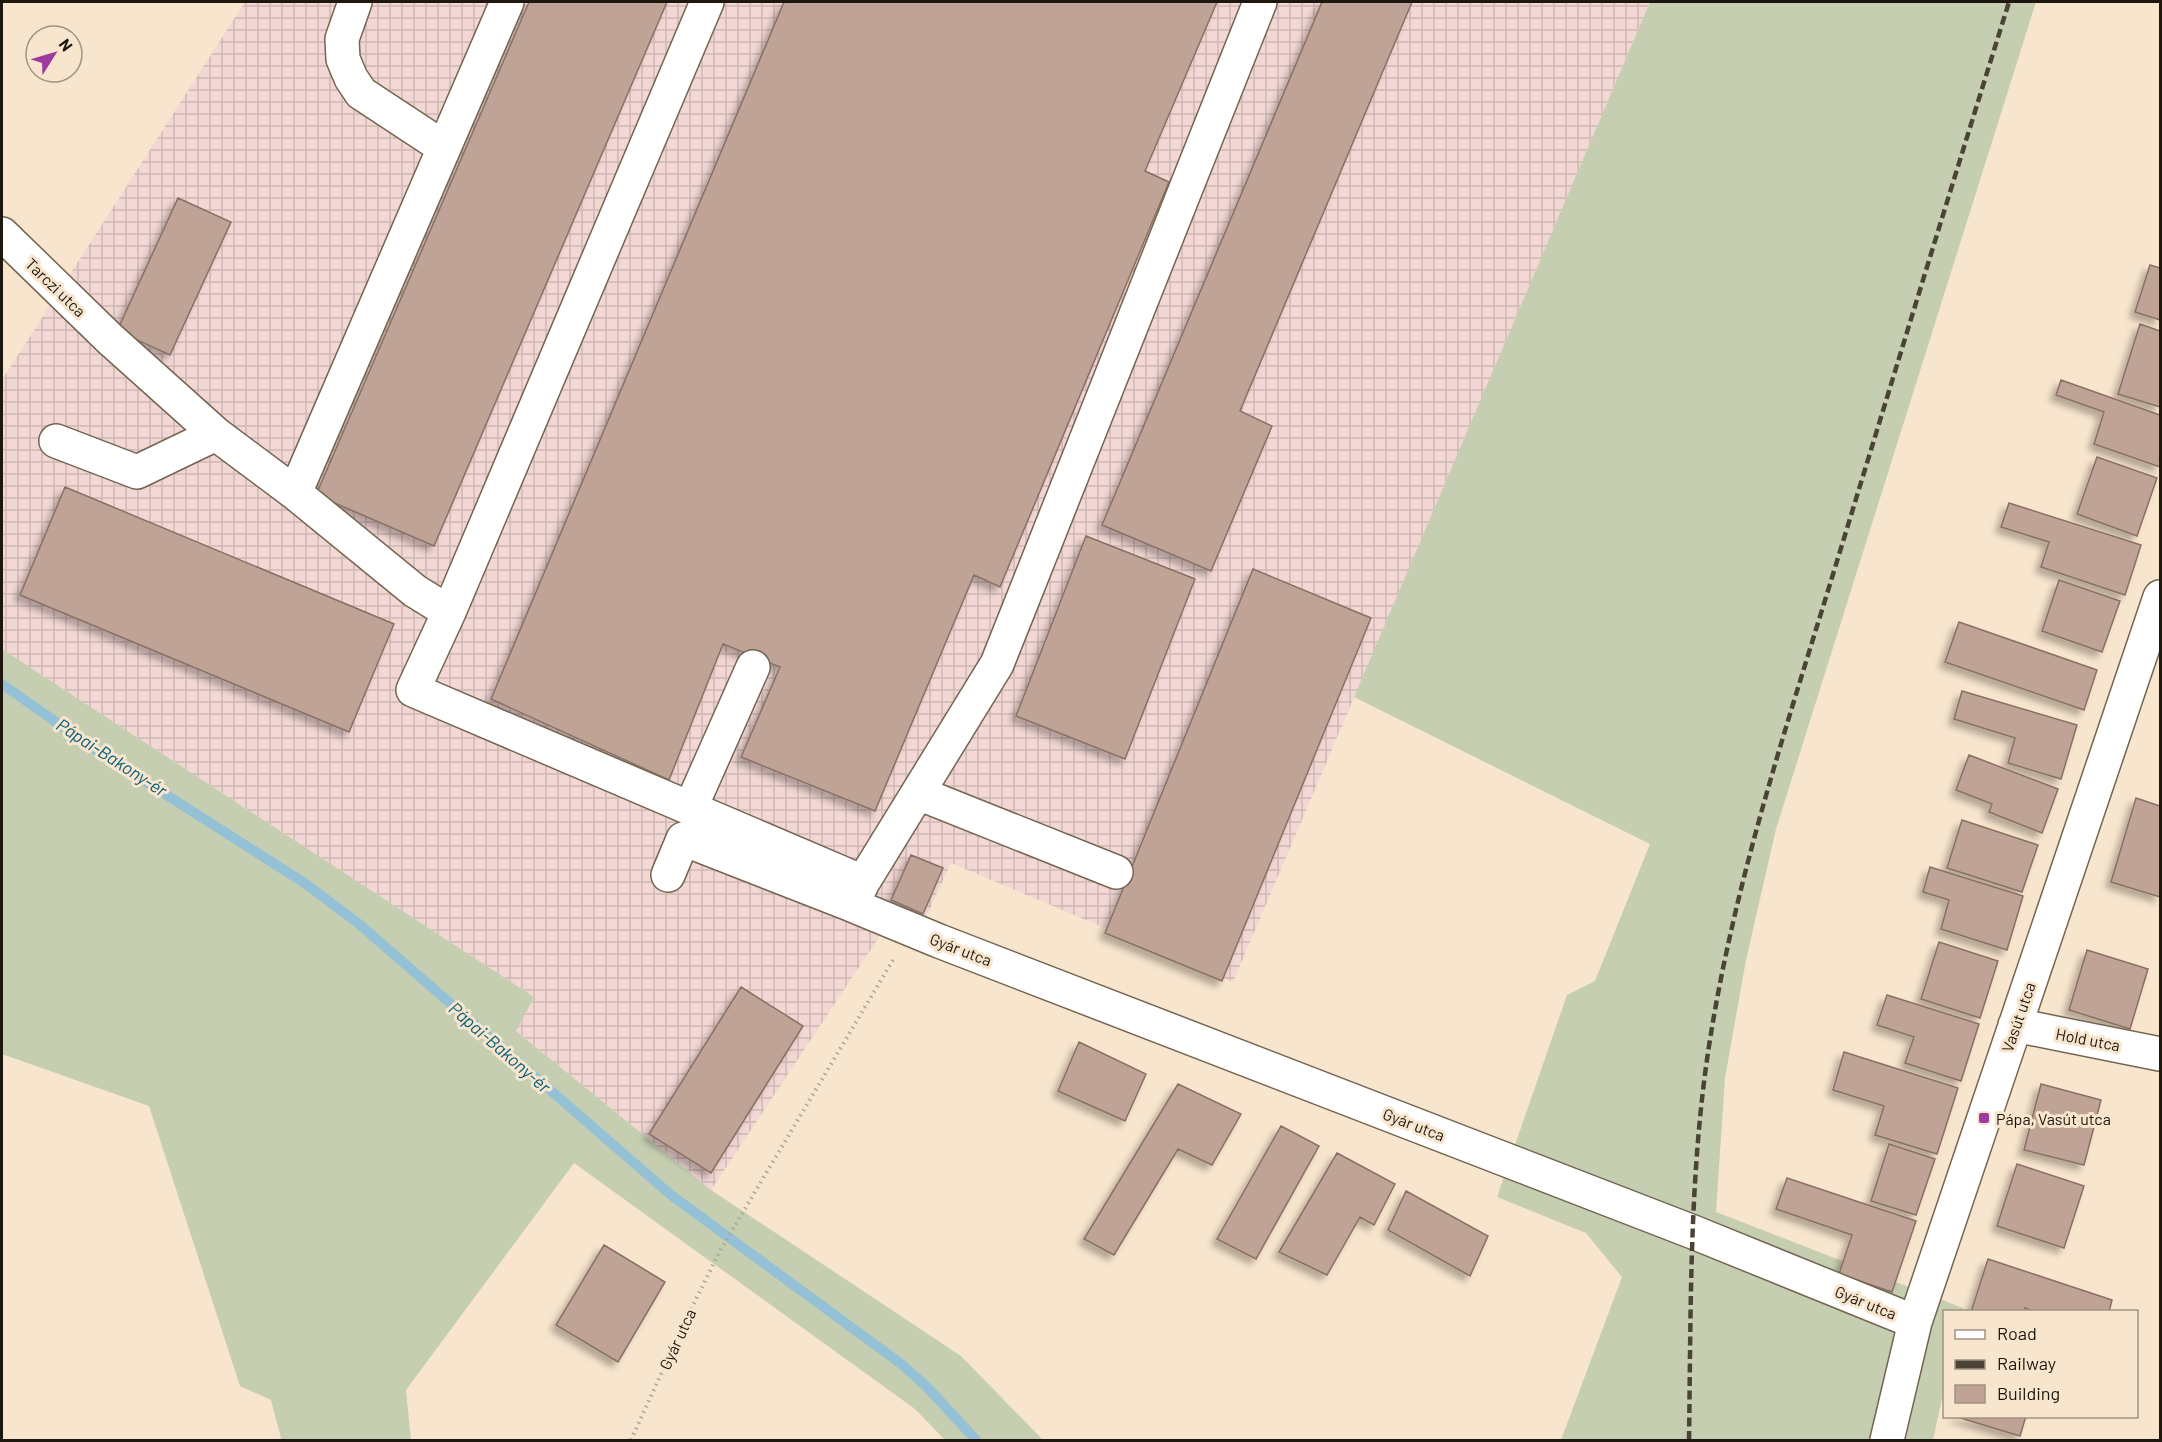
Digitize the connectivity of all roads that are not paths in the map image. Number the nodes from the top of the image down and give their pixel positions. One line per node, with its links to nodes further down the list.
1 (354, 2): 5 (street)
2 (507, 2): 5 (street)
3 (707, 2): 11 (street)
4 (1260, 2): 13 (street)
5 (443, 147): 9 (street)
6 (2, 234): 7 (street, Tarczi utca)
7 (216, 434): 8 (street); 9 (street, Tarczi utca)
8 (56, 441)
9 (295, 493): 11 (street, Tarczi utca)
10 (2160, 597): 18 (street, Vasút utca)
11 (449, 612): 14 (street)
12 (753, 667): 14 (street)
13 (918, 793): 15 (street); 17 (street)
14 (690, 809): 17 (street)
15 (1116, 872)
16 (668, 875): 17 (street)
17 (857, 893): 20 (street, Gyár utca)
18 (2015, 1025): 19 (street, Hold utca); 20 (street, Vasút utca)
19 (2160, 1054)
20 (1916, 1322): 21 (street, Vasút utca)
21 (1887, 1440)

